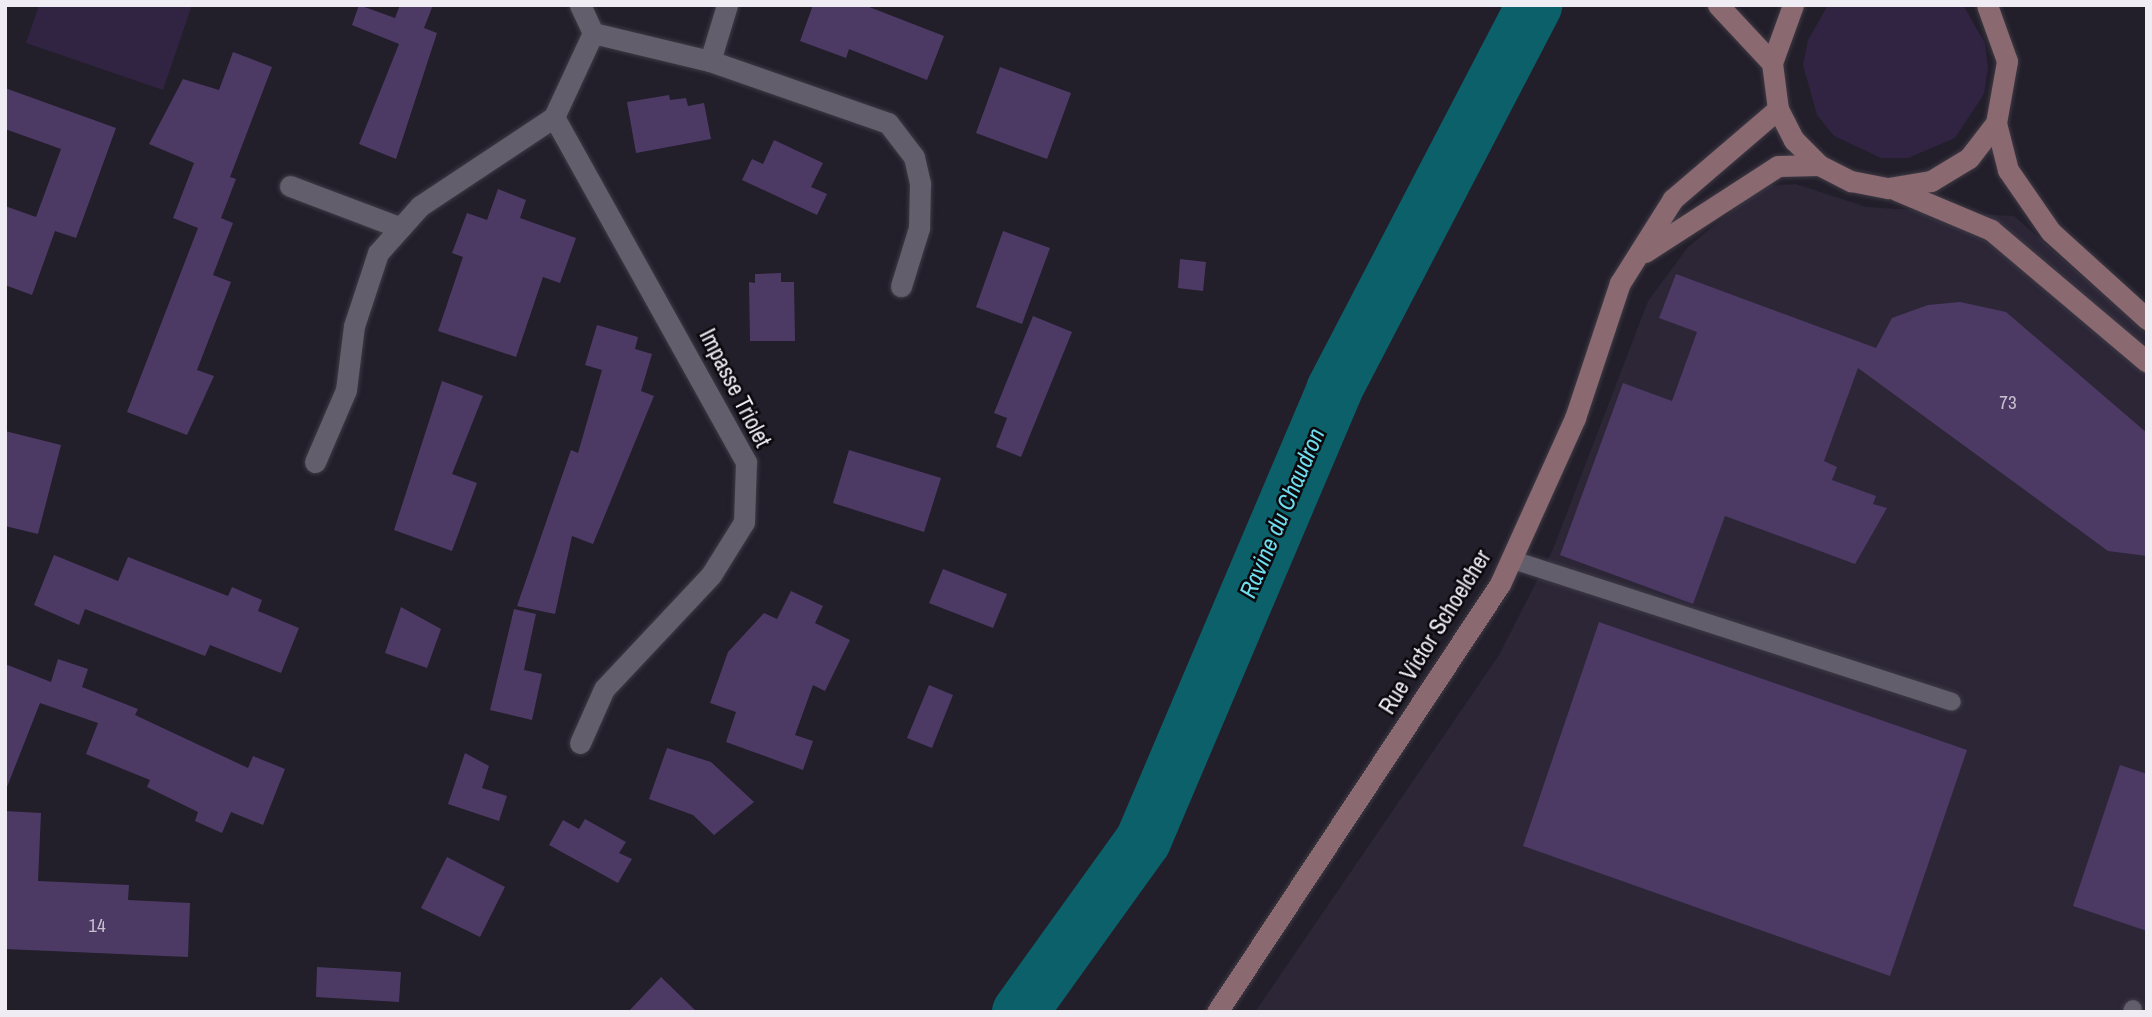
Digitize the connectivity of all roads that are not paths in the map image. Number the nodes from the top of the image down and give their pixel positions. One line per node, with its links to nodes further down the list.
1 (580, 5): 6 (street)
2 (727, 5): 7 (street)
3 (1718, 5): 8 (main road)
4 (1793, 5): 8 (main road)
5 (1987, 5): 11 (main road)
6 (593, 33): 7 (street); 10 (street)
7 (710, 61): 17 (street)
8 (1772, 64): 9 (main road)
9 (1778, 109): 12 (main road); 16 (main road, Rue Victor Schoelcher)
10 (554, 117): 15 (street); 23 (street, Impasse Triolet)
11 (1996, 123): 14 (main road); 18 (main road)
12 (1819, 165): 14 (main road); 16 (main road, Rue Victor Schoelcher)
13 (290, 186): 15 (street)
14 (1888, 188): 19 (main road)
15 (396, 226): 20 (street)
16 (1644, 253): 21 (main road, Rue Victor Schoelcher)
17 (901, 286)
18 (2147, 319)
19 (2147, 362)
20 (315, 462)
21 (1513, 560): 22 (lane); 24 (main road, Rue Victor Schoelcher)
22 (1952, 702)
23 (580, 743)
24 (1217, 1012)

